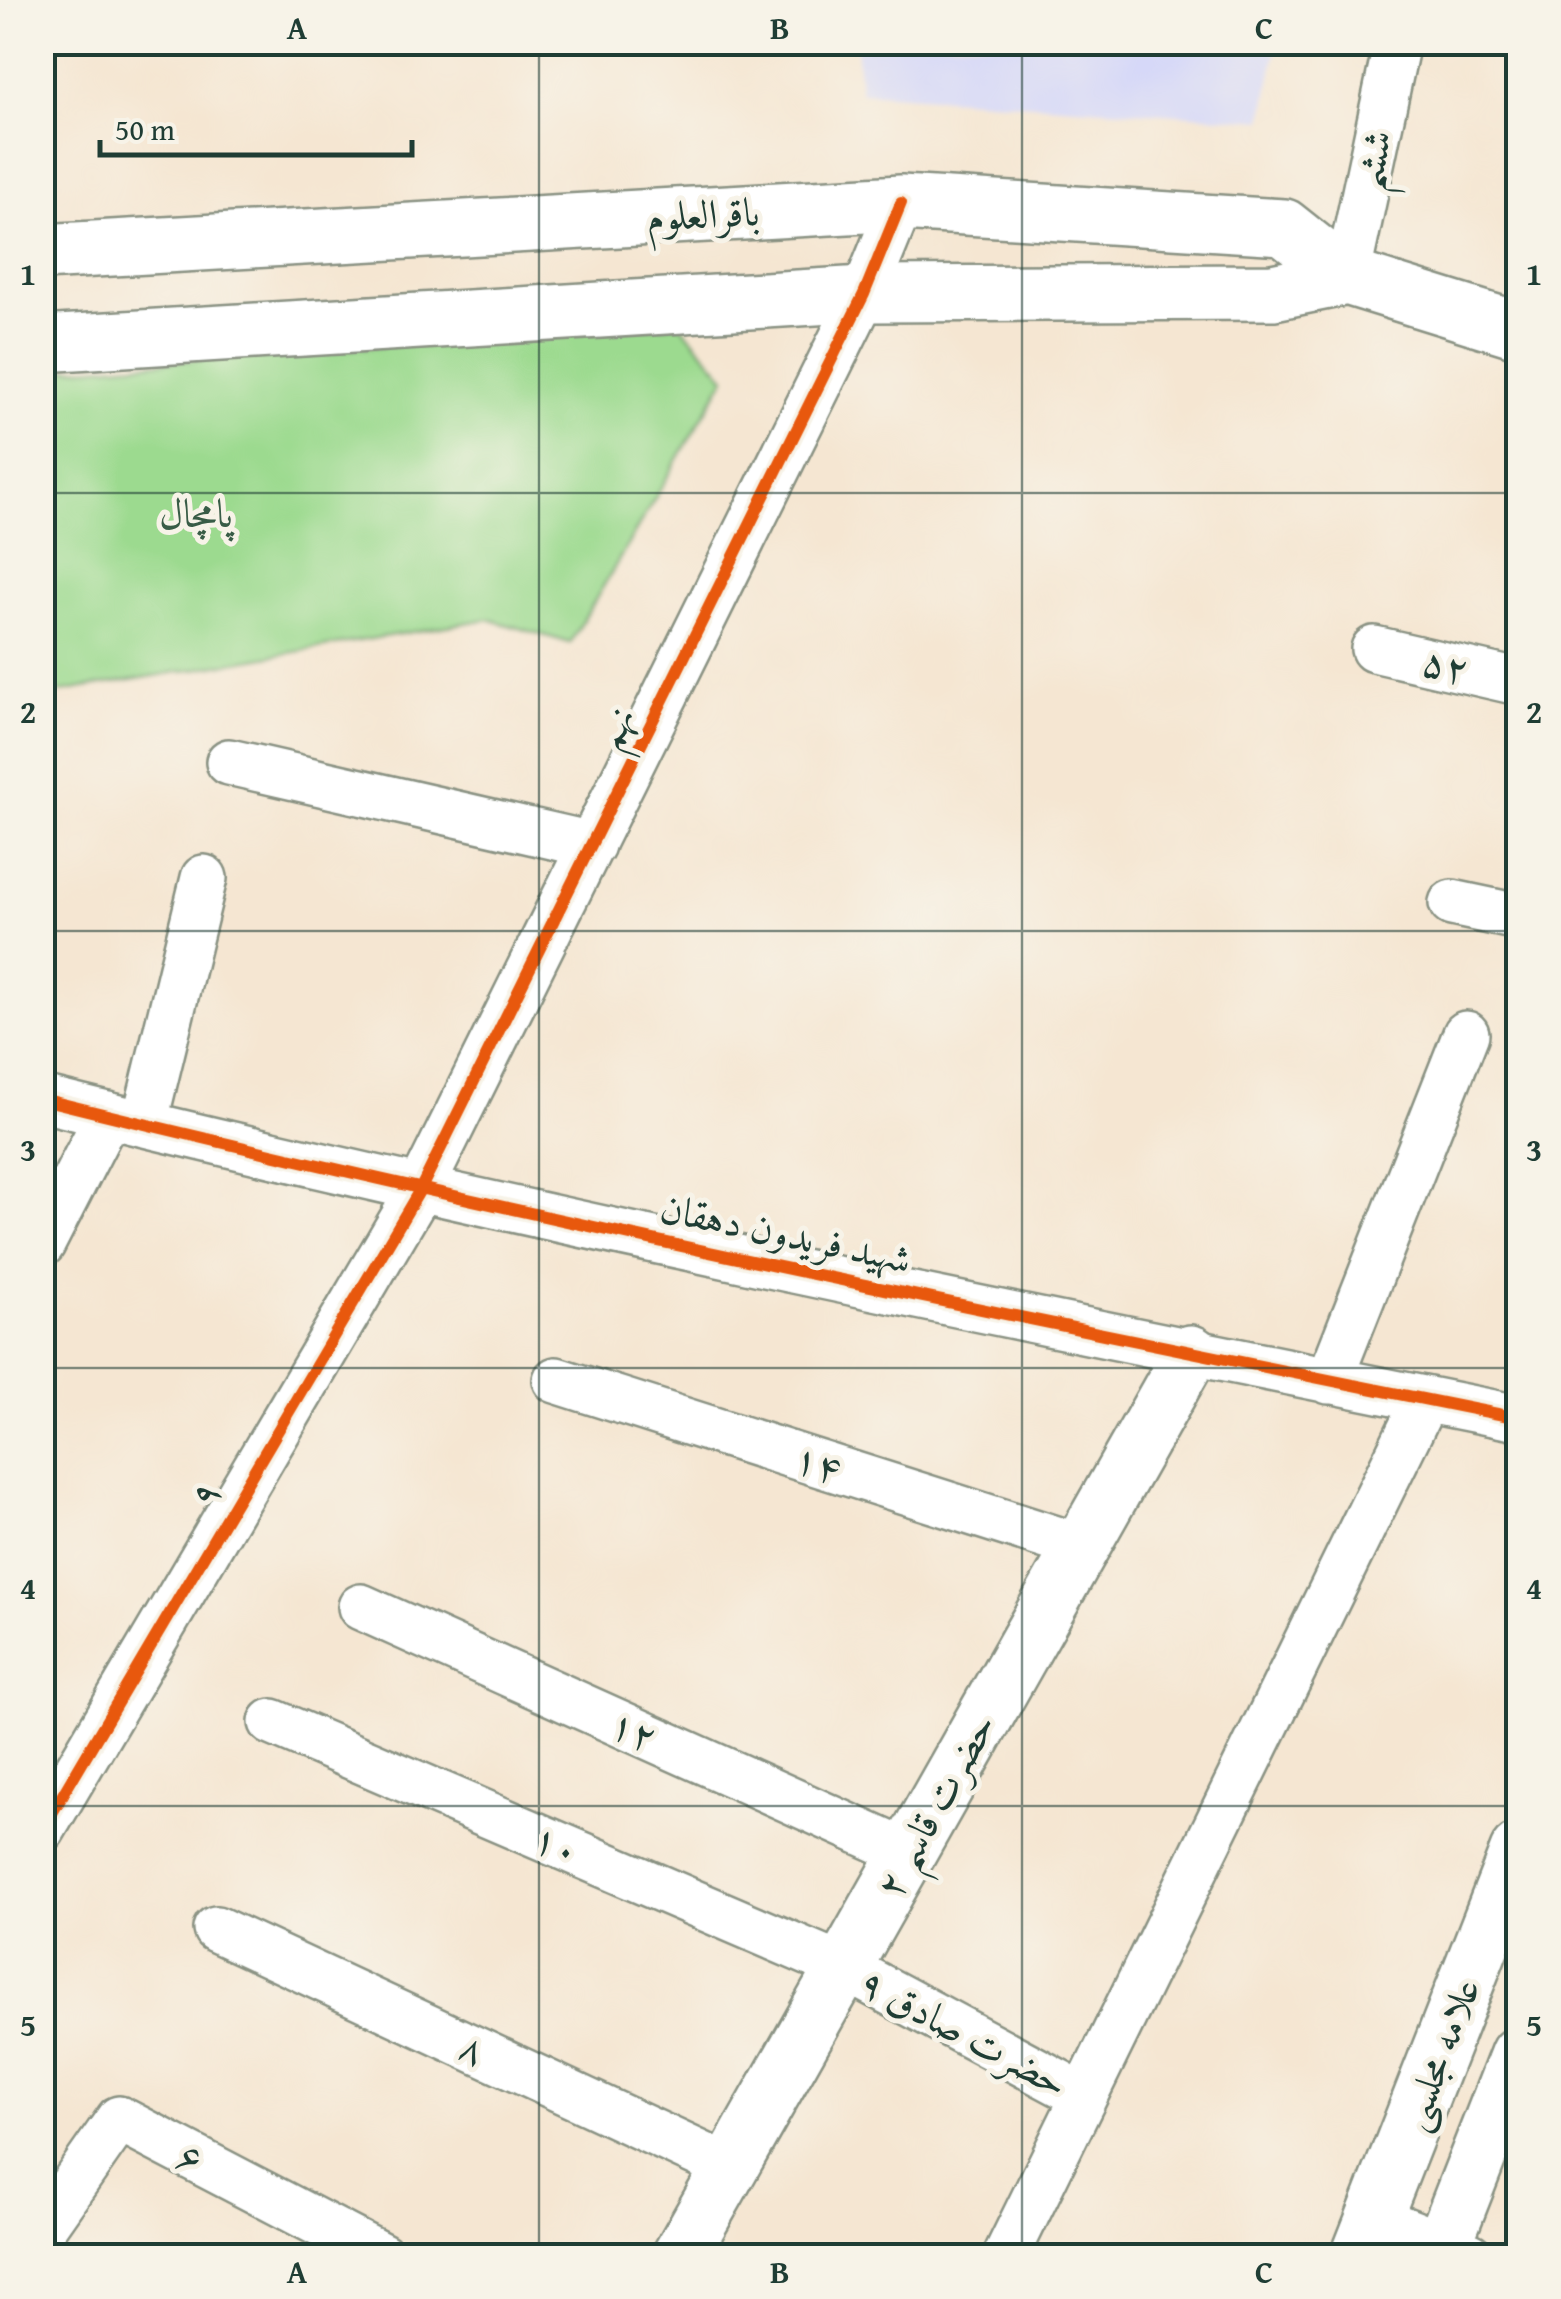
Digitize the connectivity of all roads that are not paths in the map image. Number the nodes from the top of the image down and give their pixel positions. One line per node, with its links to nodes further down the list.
1 (1397, 42): 4 (street, ششم)
2 (901, 203): 3 (main road, باقرالعلوم); 4 (main road, باقرالعلوم); 5 (street, نهم)
3 (42, 252)
4 (1347, 277): 5 (main road, باقرالعلوم); 6 (main road, باقرالعلوم)
5 (864, 294): 7 (main road, باقرالعلوم); 11 (street, نهم)
6 (1515, 325)
7 (42, 344)
8 (1374, 649): 9 (street, ۵۲)
9 (1518, 682)
10 (230, 762): 11 (street)
11 (592, 844): 18 (street, نهم)
12 (204, 878): 17 (street)
13 (1452, 902): 14 (street)
14 (1518, 917)
15 (1466, 1034): 22 (street)
16 (42, 1099): 17 (street, شهید فریدون دهقان)
17 (126, 1120): 18 (street, شهید فریدون دهقان); 19 (street)
18 (421, 1188): 20 (street, شهید فریدون دهقان); 28 (street, ۹)
19 (42, 1244)
20 (1190, 1353): 22 (street, شهید فریدون دهقان); 25 (main road, ۲ حضرت قاسم)
21 (556, 1380): 25 (street, ۱۴)
22 (1329, 1380): 23 (street, شهید فریدون دهقان)
23 (1424, 1400): 24 (street, شهید فریدون دهقان); 34 (street)
24 (1518, 1418)
25 (1081, 1547): 30 (main road, ۲ حضرت قاسم)
26 (361, 1608): 30 (street, ۱۲)
27 (272, 1722): 32 (street, ۱۰)
28 (42, 1830)
29 (1518, 1852): 37 (main road, علامه مجلسی)
30 (908, 1853): 32 (main road, ۲ حضرت قاسم)
31 (216, 1929): 35 (street, ۸)
32 (843, 1966): 34 (street, ۹ حضرت صادق); 35 (main road, ۲ حضرت قاسم)
33 (1518, 2054): 39 (main road, علامه مجلسی)
34 (1084, 2096): 41 (street)
35 (730, 2168): 38 (main road, ۲ حضرت قاسم)
36 (42, 2229): 40 (street, ۶)
37 (1367, 2237): 39 (street)
38 (694, 2251)
39 (1451, 2252)
40 (382, 2256)
41 (1006, 2256)

